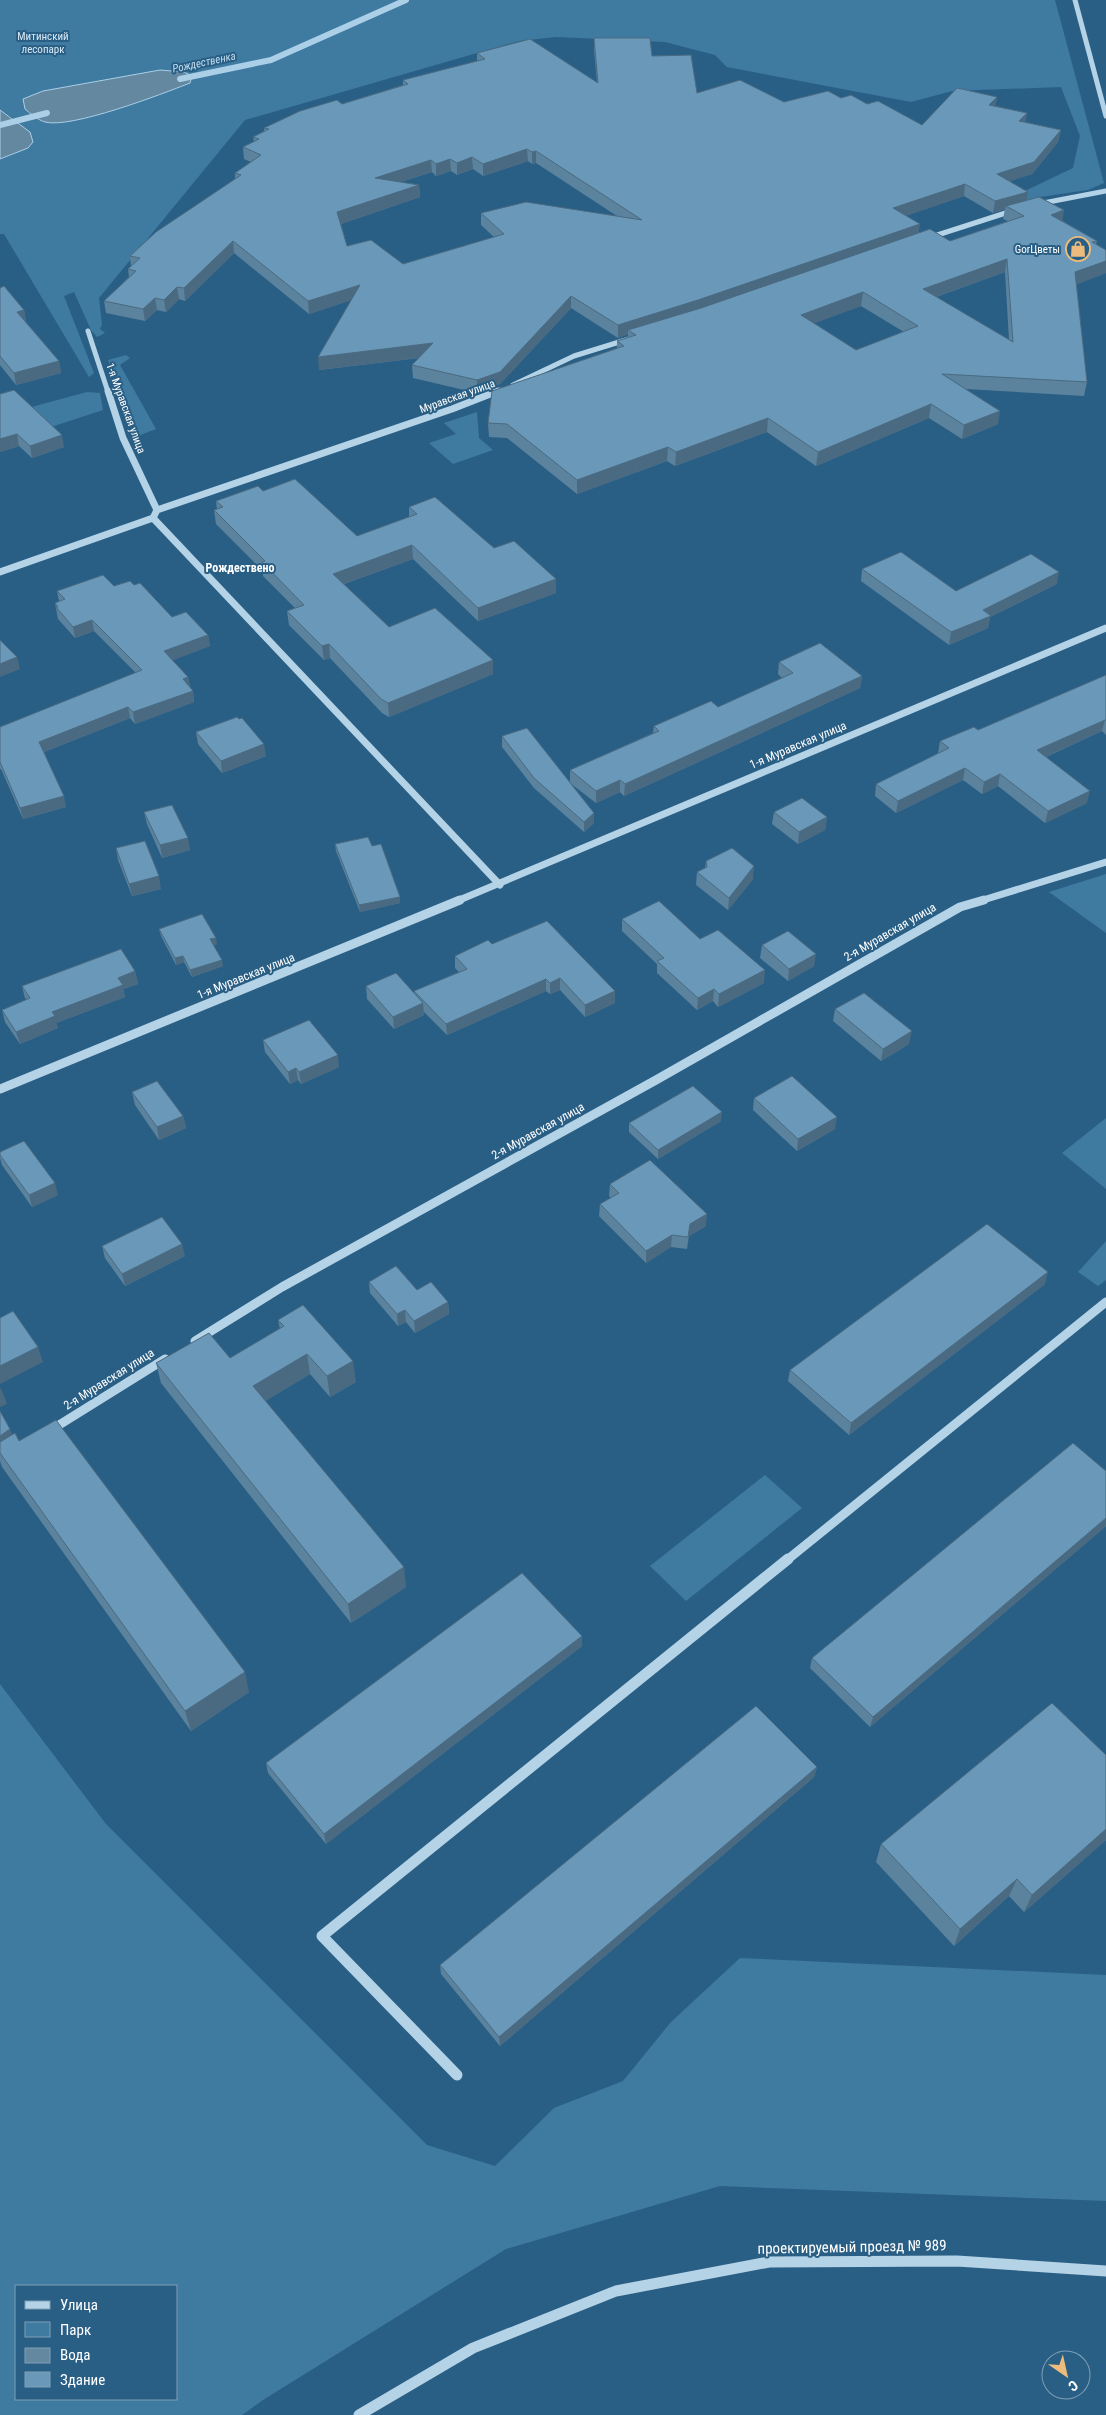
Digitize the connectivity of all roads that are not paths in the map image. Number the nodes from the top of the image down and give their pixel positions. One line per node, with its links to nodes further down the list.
1 (1075, 0): 2 (street)
2 (1106, 116)
3 (1106, 192): 4 (street)
4 (1030, 207)
5 (1021, 209): 6 (street)
6 (923, 239)
7 (88, 331): 9 (street, 1-я Муравская улица)
8 (634, 338): 9 (street, Муравская улица)
9 (157, 510): 10 (street)
10 (153, 518): 11 (street); 14 (street)
11 (0, 572)
12 (1106, 628): 14 (street, 1-я Муравская улица)
13 (1106, 862): 17 (street, 2-я Муравская улица)
14 (500, 885): 15 (street, 1-я Муравская улица)
15 (0, 1089)
16 (1106, 1302): 20 (street)
17 (190, 1344)
18 (174, 1354): 19 (street, 2-я Муравская улица)
19 (41, 1436)
20 (457, 2075)
21 (1106, 2271): 22 (street, проектируемый проезд № 989)
22 (360, 2415)

